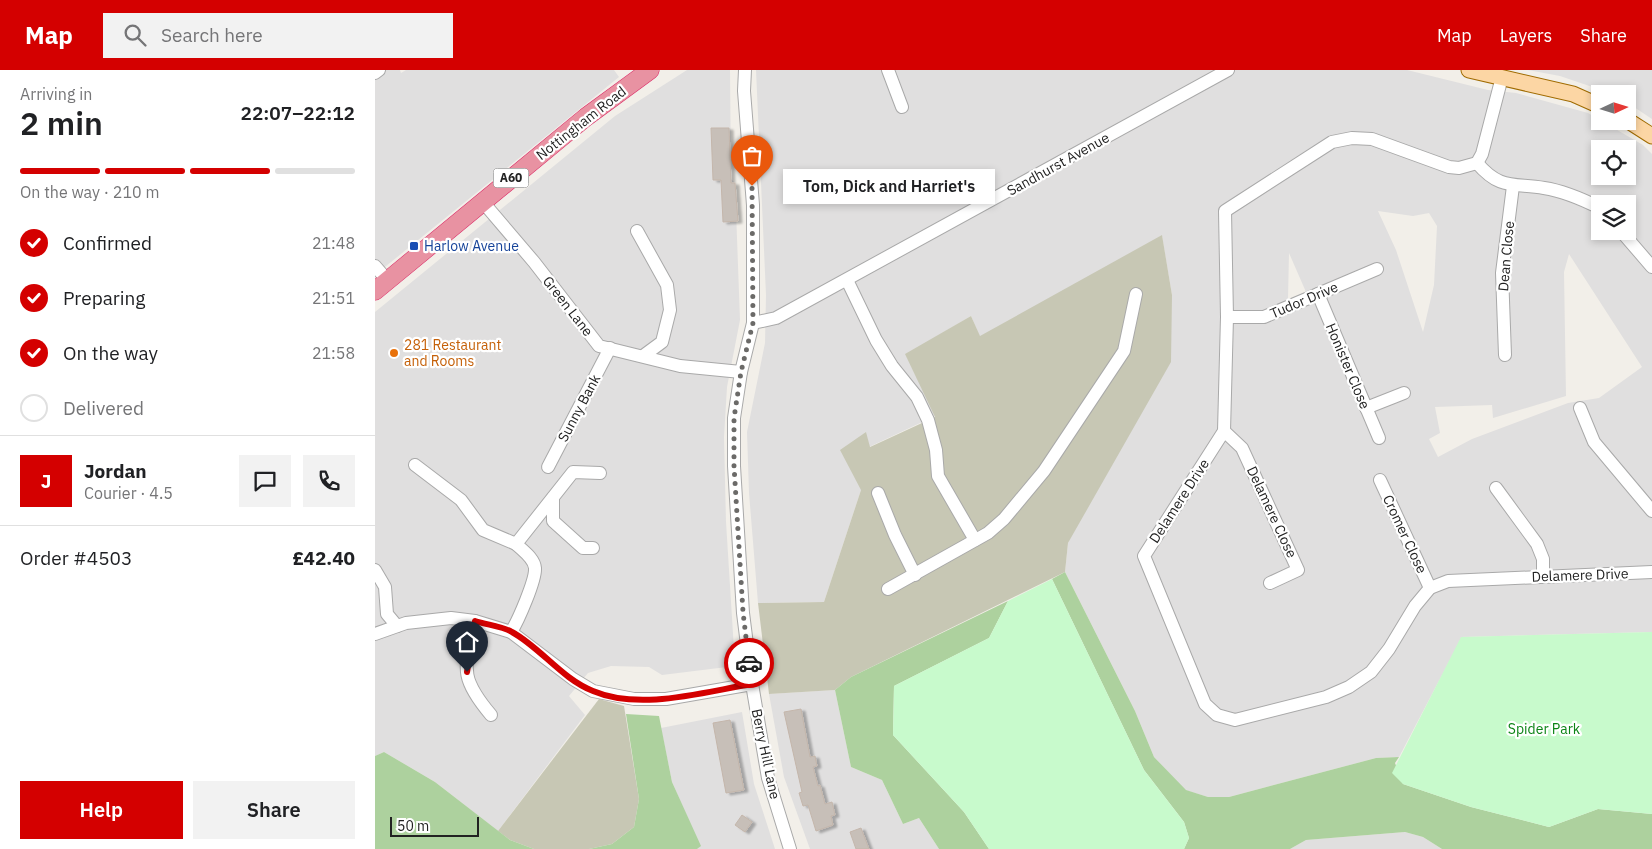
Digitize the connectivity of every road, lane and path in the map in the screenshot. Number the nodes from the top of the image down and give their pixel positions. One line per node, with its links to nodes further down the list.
1 (379, 70): 8 (street)
2 (650, 70): 17 (highway, Nottingham Road / A60)
3 (738, 70): 10 (street, Berry Hill Lane)
4 (745, 70): 10 (street, Berry Hill Lane)
5 (888, 70): 12 (street)
6 (1228, 70): 24 (street, Sandhurst Avenue)
7 (1469, 70): 9 (main road)
8 (375, 73)
9 (1502, 77): 11 (main road); 15 (street)
10 (744, 91): 29 (street, Berry Hill Lane)
11 (1591, 102)
12 (902, 107)
13 (1636, 126): 14 (main road)
14 (1652, 136)
15 (1477, 163): 16 (street); 28 (street)
16 (1513, 186): 18 (street); 31 (street, Dean Close)
17 (482, 201): 25 (highway, Nottingham Road / A60); 30 (street, Green Lane)
18 (1591, 204)
19 (637, 232): 32 (street)
20 (1629, 240): 22 (street)
21 (375, 266): 25 (street)
22 (1652, 267)
23 (1377, 269): 27 (street, Tudor Drive)
24 (847, 280): 29 (street, Sandhurst Avenue); 47 (street)
25 (381, 286)
26 (1136, 294): 47 (street)
27 (1318, 294): 28 (street, Tudor Drive); 35 (street, Honister Close)
28 (1227, 317): 37 (street)
29 (753, 323): 33 (street, Berry Hill Lane)
30 (610, 348): 32 (street, Green Lane); 40 (street, Sunny Bank)
31 (1505, 355)
32 (643, 356): 33 (street, Green Lane)
33 (741, 372): 61 (street, Berry Hill Lane)
34 (1404, 393): 35 (street)
35 (1366, 408): 38 (street, Honister Close)
36 (1580, 408): 46 (street)
37 (1224, 431): 54 (street, Delamere Close); 55 (street, Delamere Drive)
38 (1379, 438)
39 (415, 465): 48 (street)
40 (548, 467)
41 (600, 473): 45 (street)
42 (1380, 480): 55 (street, Cromer Close)
43 (1497, 488): 53 (street)
44 (878, 492): 52 (street)
45 (553, 498): 48 (street); 49 (street)
46 (1652, 511)
47 (975, 540): 52 (street)
48 (516, 544): 59 (street)
49 (593, 548)
50 (375, 570): 58 (street)
51 (1652, 572): 53 (street, Delamere Drive)
52 (915, 575): 56 (street)
53 (1543, 576): 55 (street, Delamere Drive)
54 (1270, 583)
55 (1430, 588)
56 (887, 589)
57 (475, 621): 58 (street); 59 (street); 62 (street)
58 (397, 626): 60 (street)
59 (511, 632): 61 (street)
60 (375, 634)
61 (752, 684): 63 (street, Berry Hill Lane)
62 (491, 715)
63 (790, 849)

